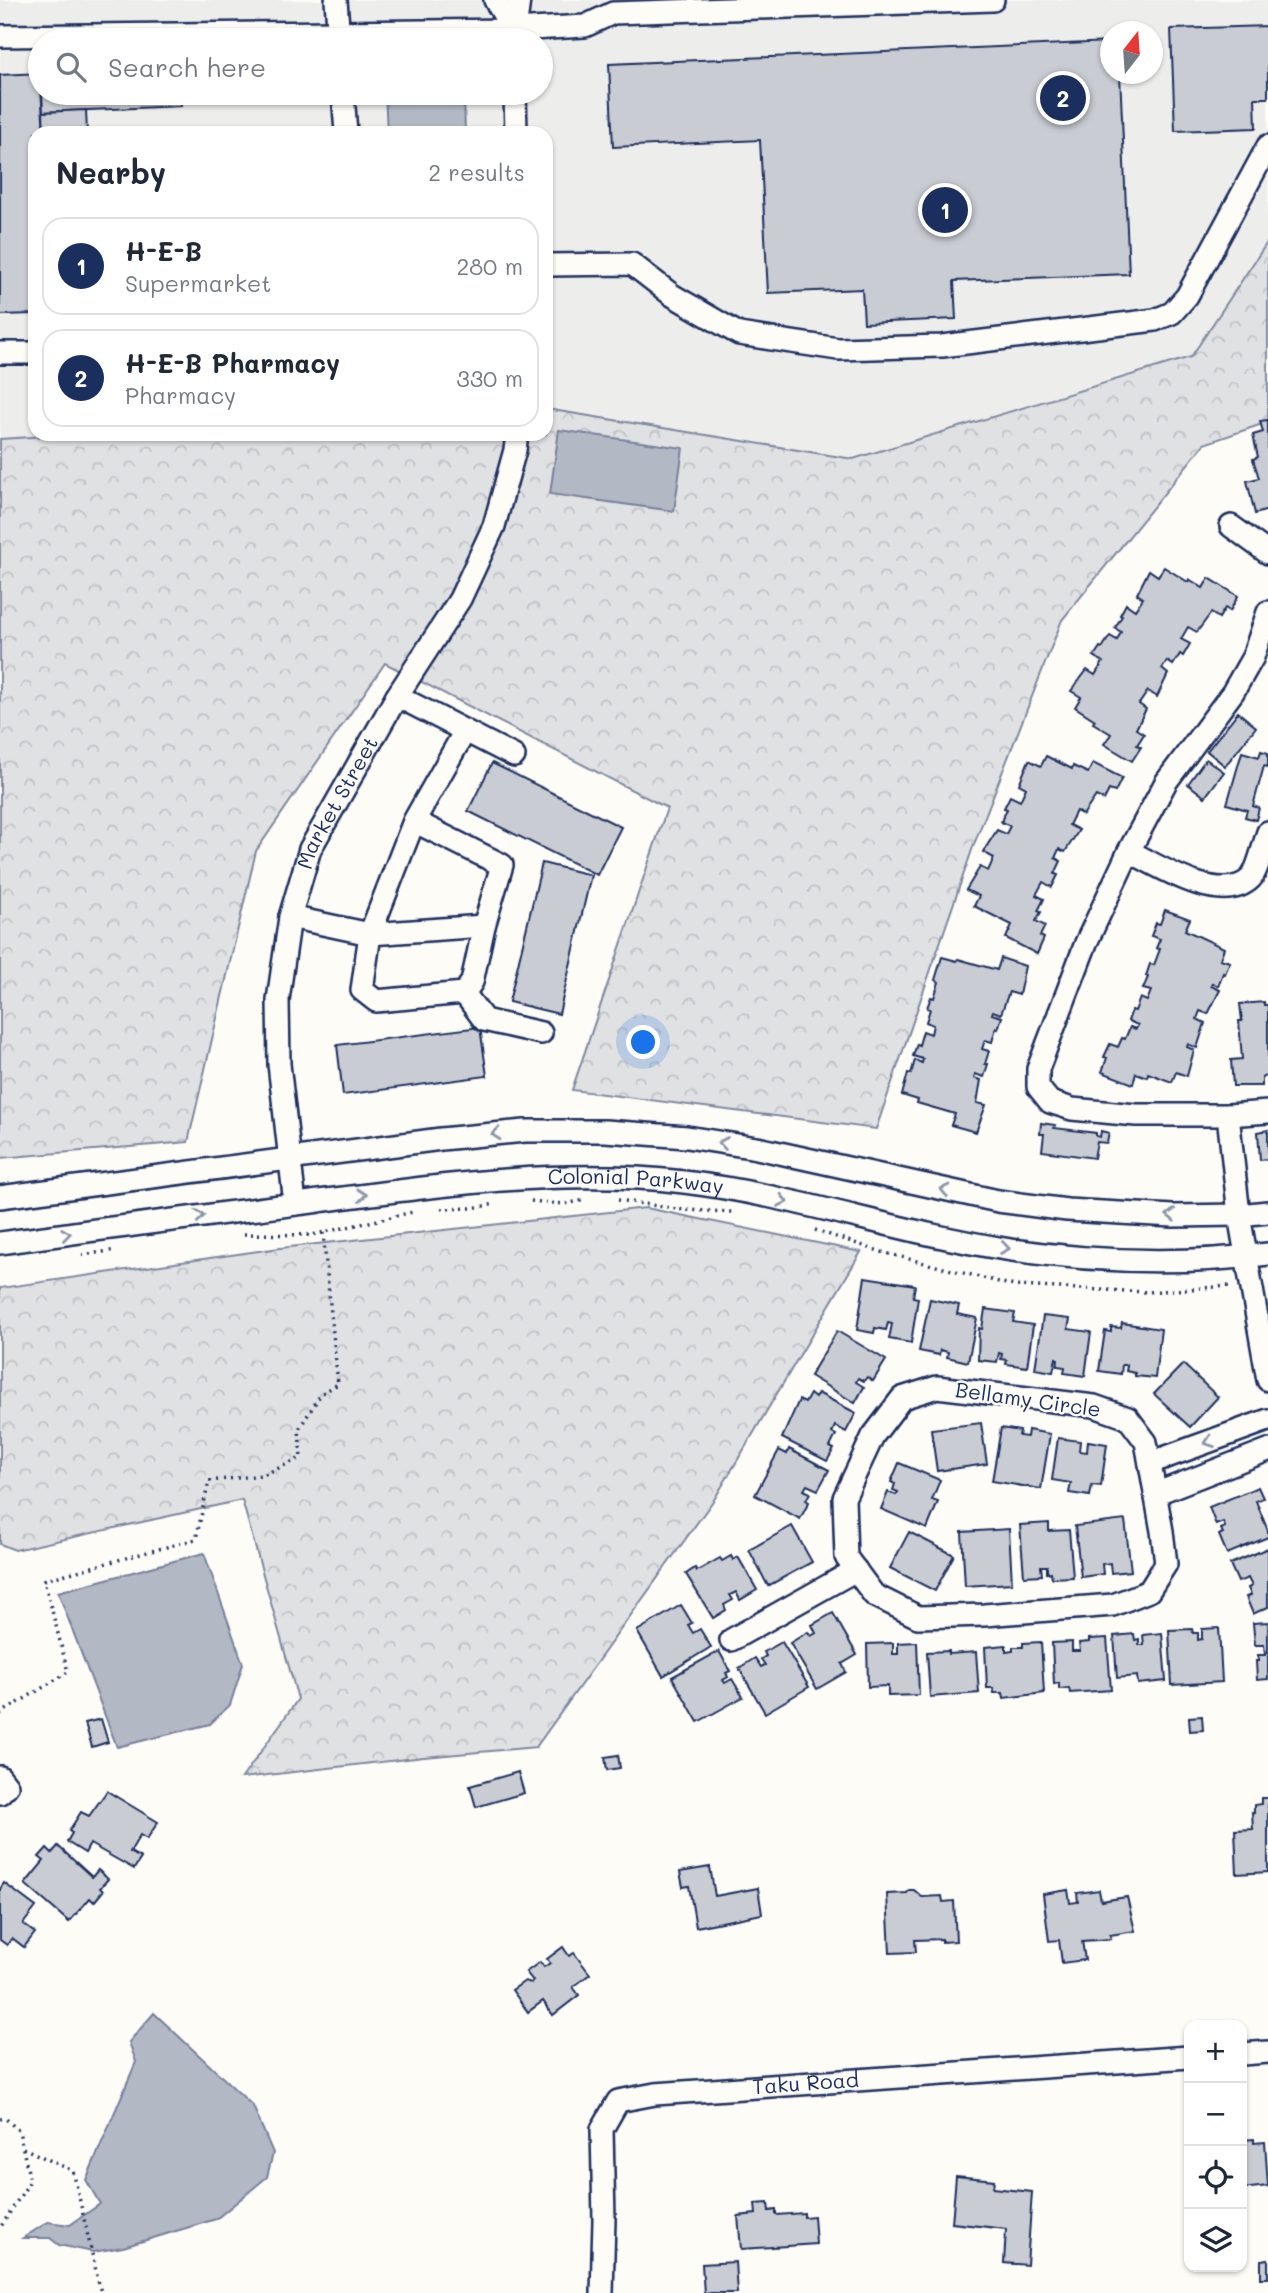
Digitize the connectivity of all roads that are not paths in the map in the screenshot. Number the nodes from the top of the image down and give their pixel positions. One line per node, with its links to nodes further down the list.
1 (336, 0): 6 (street)
2 (495, 0): 7 (street)
3 (519, 0): 8 (street)
4 (993, 0): 5 (street)
5 (613, 6): 9 (street)
6 (338, 28)
7 (509, 28)
8 (514, 28)
9 (553, 30)
10 (0, 36): 11 (street)
11 (28, 36)
12 (343, 105): 14 (street)
13 (515, 105): 15 (street)
14 (344, 126)
15 (516, 126)
16 (1268, 146): 17 (street)
17 (553, 265)
18 (0, 353): 19 (street)
19 (28, 353)
20 (516, 441): 24 (street, Market Street)
21 (1231, 526): 22 (street)
22 (1268, 553)
23 (1268, 612): 29 (street)
24 (397, 696): 25 (street); 30 (street, Market Street)
25 (465, 731): 26 (street); 27 (street)
26 (514, 756)
27 (414, 821): 31 (street); 32 (street)
28 (1268, 832): 29 (street)
29 (1129, 851): 36 (street)
30 (290, 917): 32 (street); 37 (street, Market Street)
31 (484, 926): 32 (street); 33 (street)
32 (370, 934): 33 (street)
33 (464, 993): 34 (street)
34 (541, 1033)
35 (1268, 1112): 36 (street)
36 (1228, 1115): 41 (street)
37 (288, 1159): 38 (street); 39 (street, Market Street); 41 (street, one-way to 37)
38 (0, 1197)
39 (295, 1204): 42 (street, Colonial Parkway, one-way to 39); 44 (street, Colonial Parkway, one-way to 44)
40 (1268, 1212): 41 (street)
41 (1239, 1216): 44 (street)
42 (0, 1243)
43 (1268, 1254): 44 (street, Colonial Parkway)
44 (1246, 1257): 45 (street)
45 (1268, 1380)
46 (1268, 1420): 48 (street, one-way to 48)
47 (1268, 1450): 49 (street)
48 (1150, 1463): 49 (street, Bellamy Circle); 50 (street, Bellamy Circle)
49 (1155, 1493): 50 (street, Bellamy Circle)
50 (856, 1570): 51 (street)
51 (731, 1640)
52 (1268, 2052): 53 (street)
53 (1247, 2054)
54 (1184, 2057): 55 (street, Taku Road)
55 (602, 2293)

